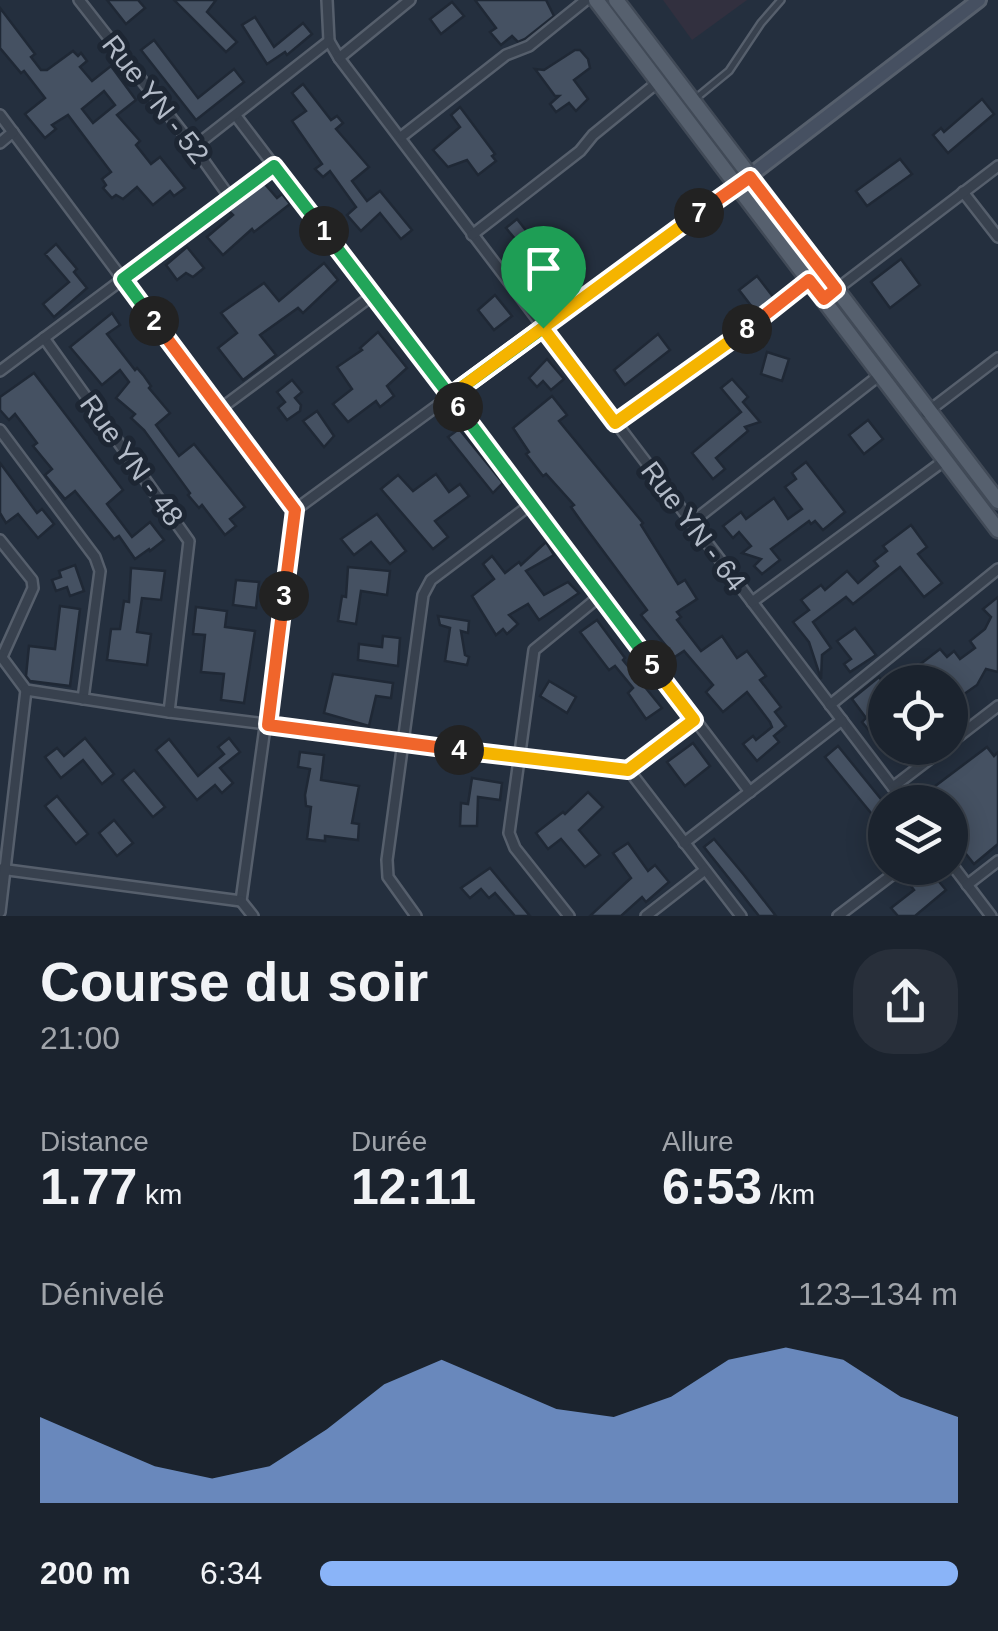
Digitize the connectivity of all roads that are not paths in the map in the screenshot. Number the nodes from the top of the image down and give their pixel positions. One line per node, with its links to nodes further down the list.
1 (79, 0): 18 (street, Rue YN - 52)
2 (327, 0): 9 (street, Rue YN - 64)
3 (410, 0): 10 (street)
4 (586, 0): 16 (street)
5 (596, 0): 11 (main road)
6 (616, 0): 12 (main road)
7 (781, 0): 12 (lane)
8 (979, 0): 21 (street)
9 (329, 41): 10 (street, Rue YN - 64); 14 (street)
10 (339, 58): 16 (street, Rue YN - 64)
11 (658, 82): 21 (main road); 24 (street)
12 (692, 101): 21 (main road)
13 (0, 115): 15 (street)
14 (236, 116): 18 (street); 19 (street)
15 (13, 132): 17 (street); 26 (street)
16 (401, 136): 24 (street, Rue YN - 64)
17 (0, 142)
18 (194, 147): 23 (street, Rue YN - 52)
19 (274, 166): 23 (street); 29 (street)
20 (998, 166): 22 (street)
21 (743, 181): 27 (main road); 28 (main road); 30 (street)
22 (963, 192): 25 (street); 28 (street)
23 (231, 198): 26 (street)
24 (472, 234): 30 (street, Rue YN - 64)
25 (998, 237)
26 (123, 279): 31 (street); 36 (street)
27 (809, 280): 28 (main road); 39 (street)
28 (830, 294): 34 (main road); 37 (main road)
29 (373, 295): 35 (street); 36 (street)
30 (543, 328): 35 (street); 39 (street, Rue YN - 64)
31 (44, 338): 33 (street); 56 (street, Rue YN - 48)
32 (998, 358): 37 (street)
33 (0, 371)
34 (881, 374): 38 (main road); 45 (street)
35 (450, 396): 43 (street); 44 (street)
36 (220, 409): 44 (street)
37 (929, 410): 38 (street); 42 (main road)
38 (916, 421): 41 (main road)
39 (615, 423): 45 (street, Rue YN - 64)
40 (0, 430): 53 (street)
41 (945, 460): 46 (main road); 50 (street)
42 (998, 501)
43 (530, 505): 49 (street); 61 (street)
44 (295, 510): 59 (street)
45 (692, 523): 50 (street, Rue YN - 64)
46 (998, 530)
47 (0, 540): 51 (street)
48 (998, 569): 54 (street)
49 (600, 596): 57 (street); 62 (street)
50 (752, 602): 54 (street, Rue YN - 64)
51 (1, 656): 52 (street)
52 (26, 690): 53 (street); 70 (street)
53 (82, 700): 56 (street)
54 (830, 705): 58 (street, Rue YN - 64)
55 (998, 706): 60 (street)
56 (168, 712): 59 (street)
57 (694, 720): 64 (street); 67 (street)
58 (842, 720): 65 (street, Rue YN - 64); 67 (street)
59 (268, 725): 61 (street); 74 (street)
60 (968, 729)
61 (403, 742): 62 (street); 77 (street)
62 (520, 758): 64 (street); 78 (street)
63 (921, 765): 66 (street)
64 (628, 770): 68 (street)
65 (891, 785)
66 (896, 785)
67 (750, 792): 68 (street)
68 (684, 842): 71 (street)
69 (998, 861): 73 (street)
70 (2, 870): 74 (street); 75 (street)
71 (705, 870): 79 (street); 80 (street)
72 (879, 885): 81 (street)
73 (968, 885): 82 (street)
74 (241, 901): 76 (street)
75 (0, 912)
76 (253, 916)
77 (416, 916)
78 (569, 916)
79 (646, 916)
80 (740, 916)
81 (838, 916)
82 (991, 916)

